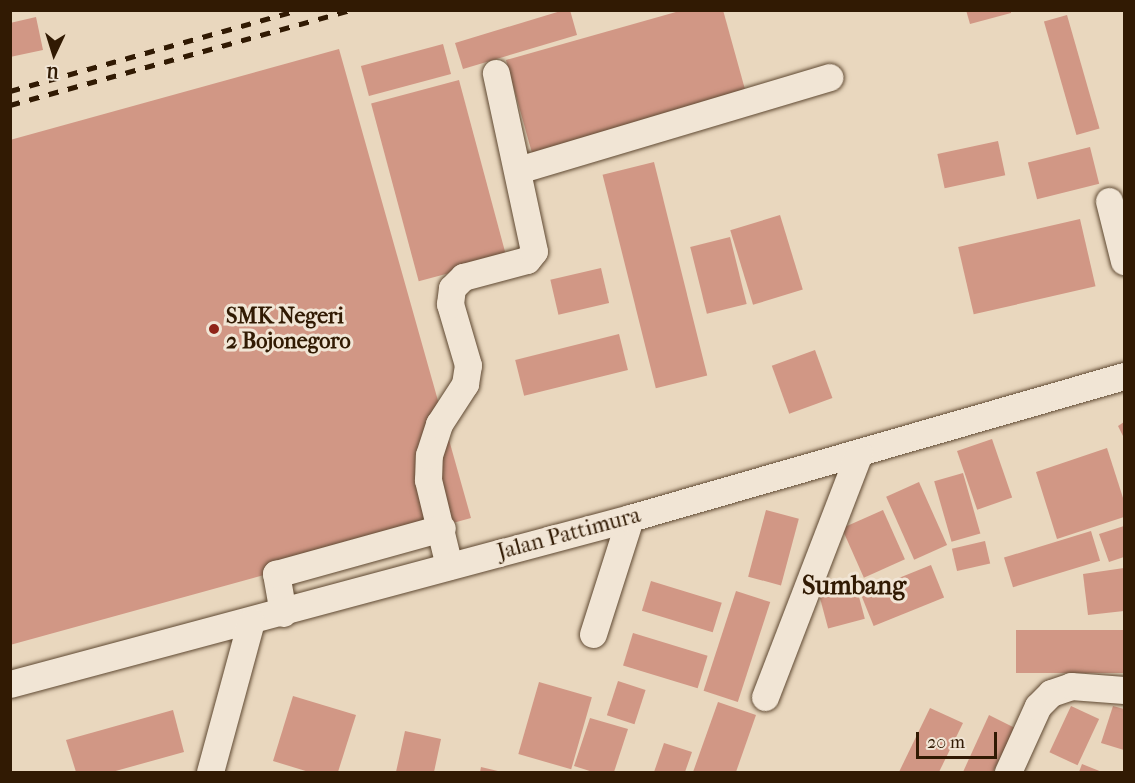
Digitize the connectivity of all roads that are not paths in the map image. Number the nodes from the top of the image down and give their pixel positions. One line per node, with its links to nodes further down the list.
1 (496, 73): 3 (street)
2 (829, 77): 3 (street)
3 (518, 170): 9 (street)
4 (1109, 201): 5 (street)
5 (1125, 261)
6 (1125, 376): 7 (street, Jalan Pattimura)
7 (859, 454): 8 (street, Jalan Pattimura); 16 (street)
8 (630, 518): 10 (street, Jalan Pattimura); 13 (street)
9 (442, 528): 10 (street); 11 (street)
10 (449, 566): 11 (street, Jalan Pattimura)
11 (283, 613): 12 (street, Jalan Pattimura)
12 (251, 621): 14 (street, Jalan Pattimura); 17 (street)
13 (593, 634)
14 (10, 684)
15 (1125, 690): 18 (street)
16 (765, 697)
17 (210, 772)
18 (1008, 772)

